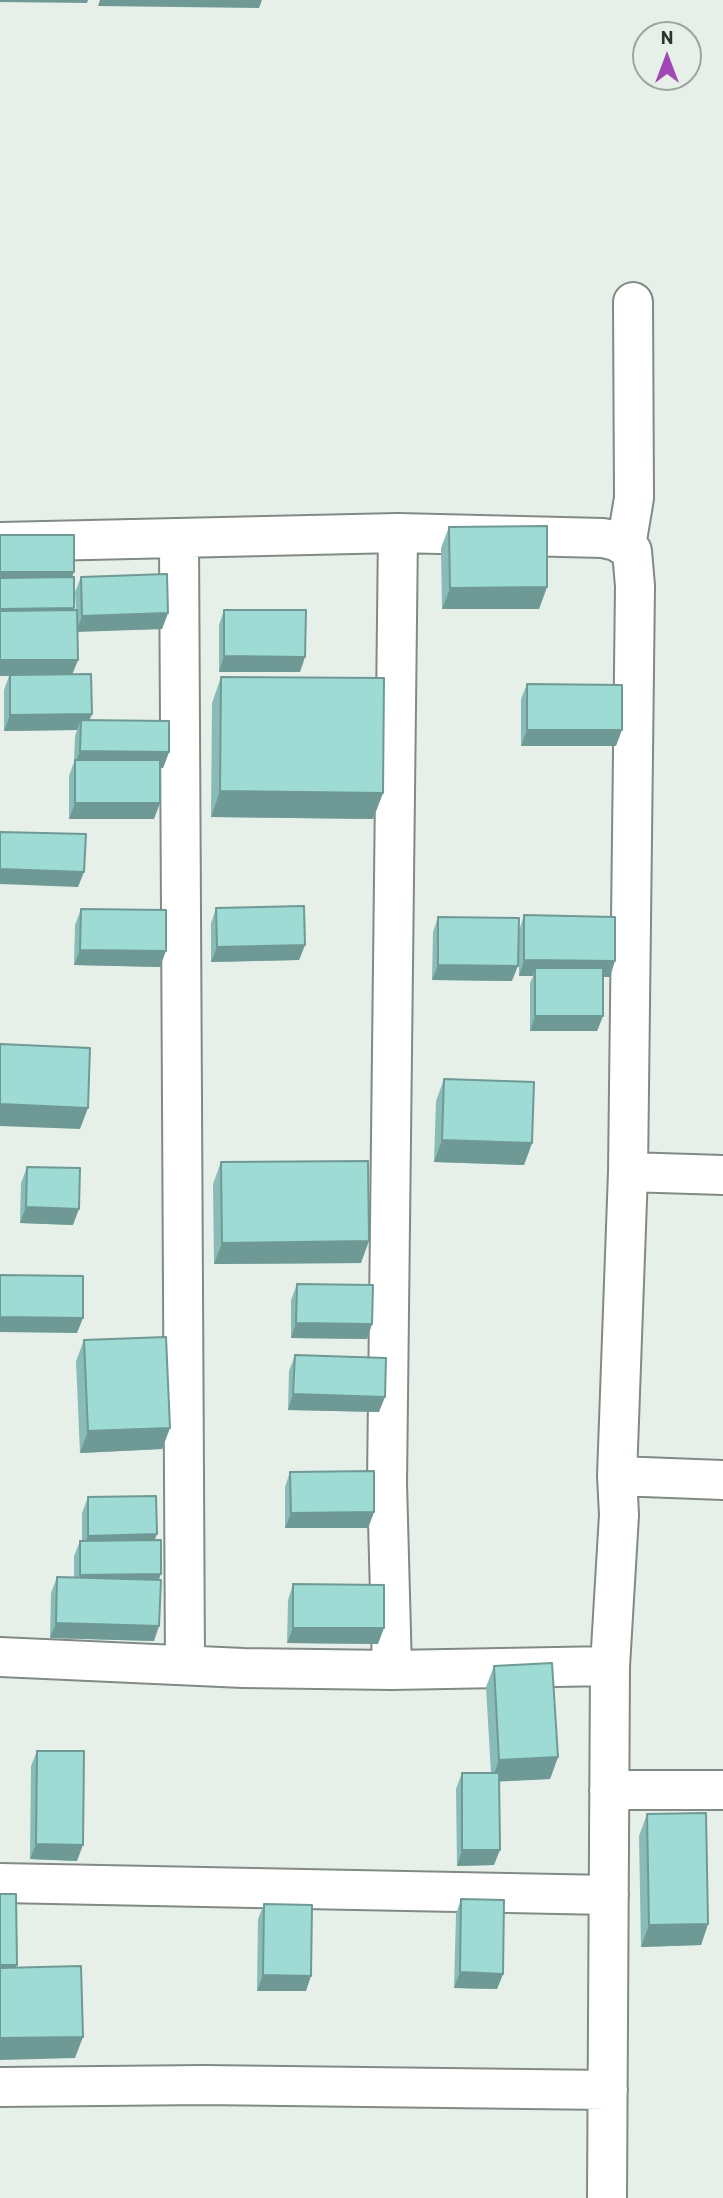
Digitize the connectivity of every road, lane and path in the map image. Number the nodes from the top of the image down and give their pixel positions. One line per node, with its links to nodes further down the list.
1 (633, 302): 5 (street)
2 (398, 533): 3 (street); 5 (street); 13 (street)
3 (179, 538): 4 (street); 11 (street)
4 (0, 542)
5 (626, 546): 6 (street)
6 (628, 1172): 7 (street); 8 (street)
7 (723, 1175)
8 (617, 1476): 9 (street); 12 (street)
9 (723, 1480)
10 (0, 1657): 11 (street)
11 (185, 1664): 13 (street)
12 (610, 1667): 13 (street); 14 (street)
13 (392, 1670)
14 (609, 1790): 15 (street); 17 (street)
15 (723, 1790)
16 (0, 1883): 17 (street)
17 (609, 1895): 19 (street)
18 (0, 2087): 19 (street)
19 (608, 2090): 20 (street)
20 (607, 2198)

